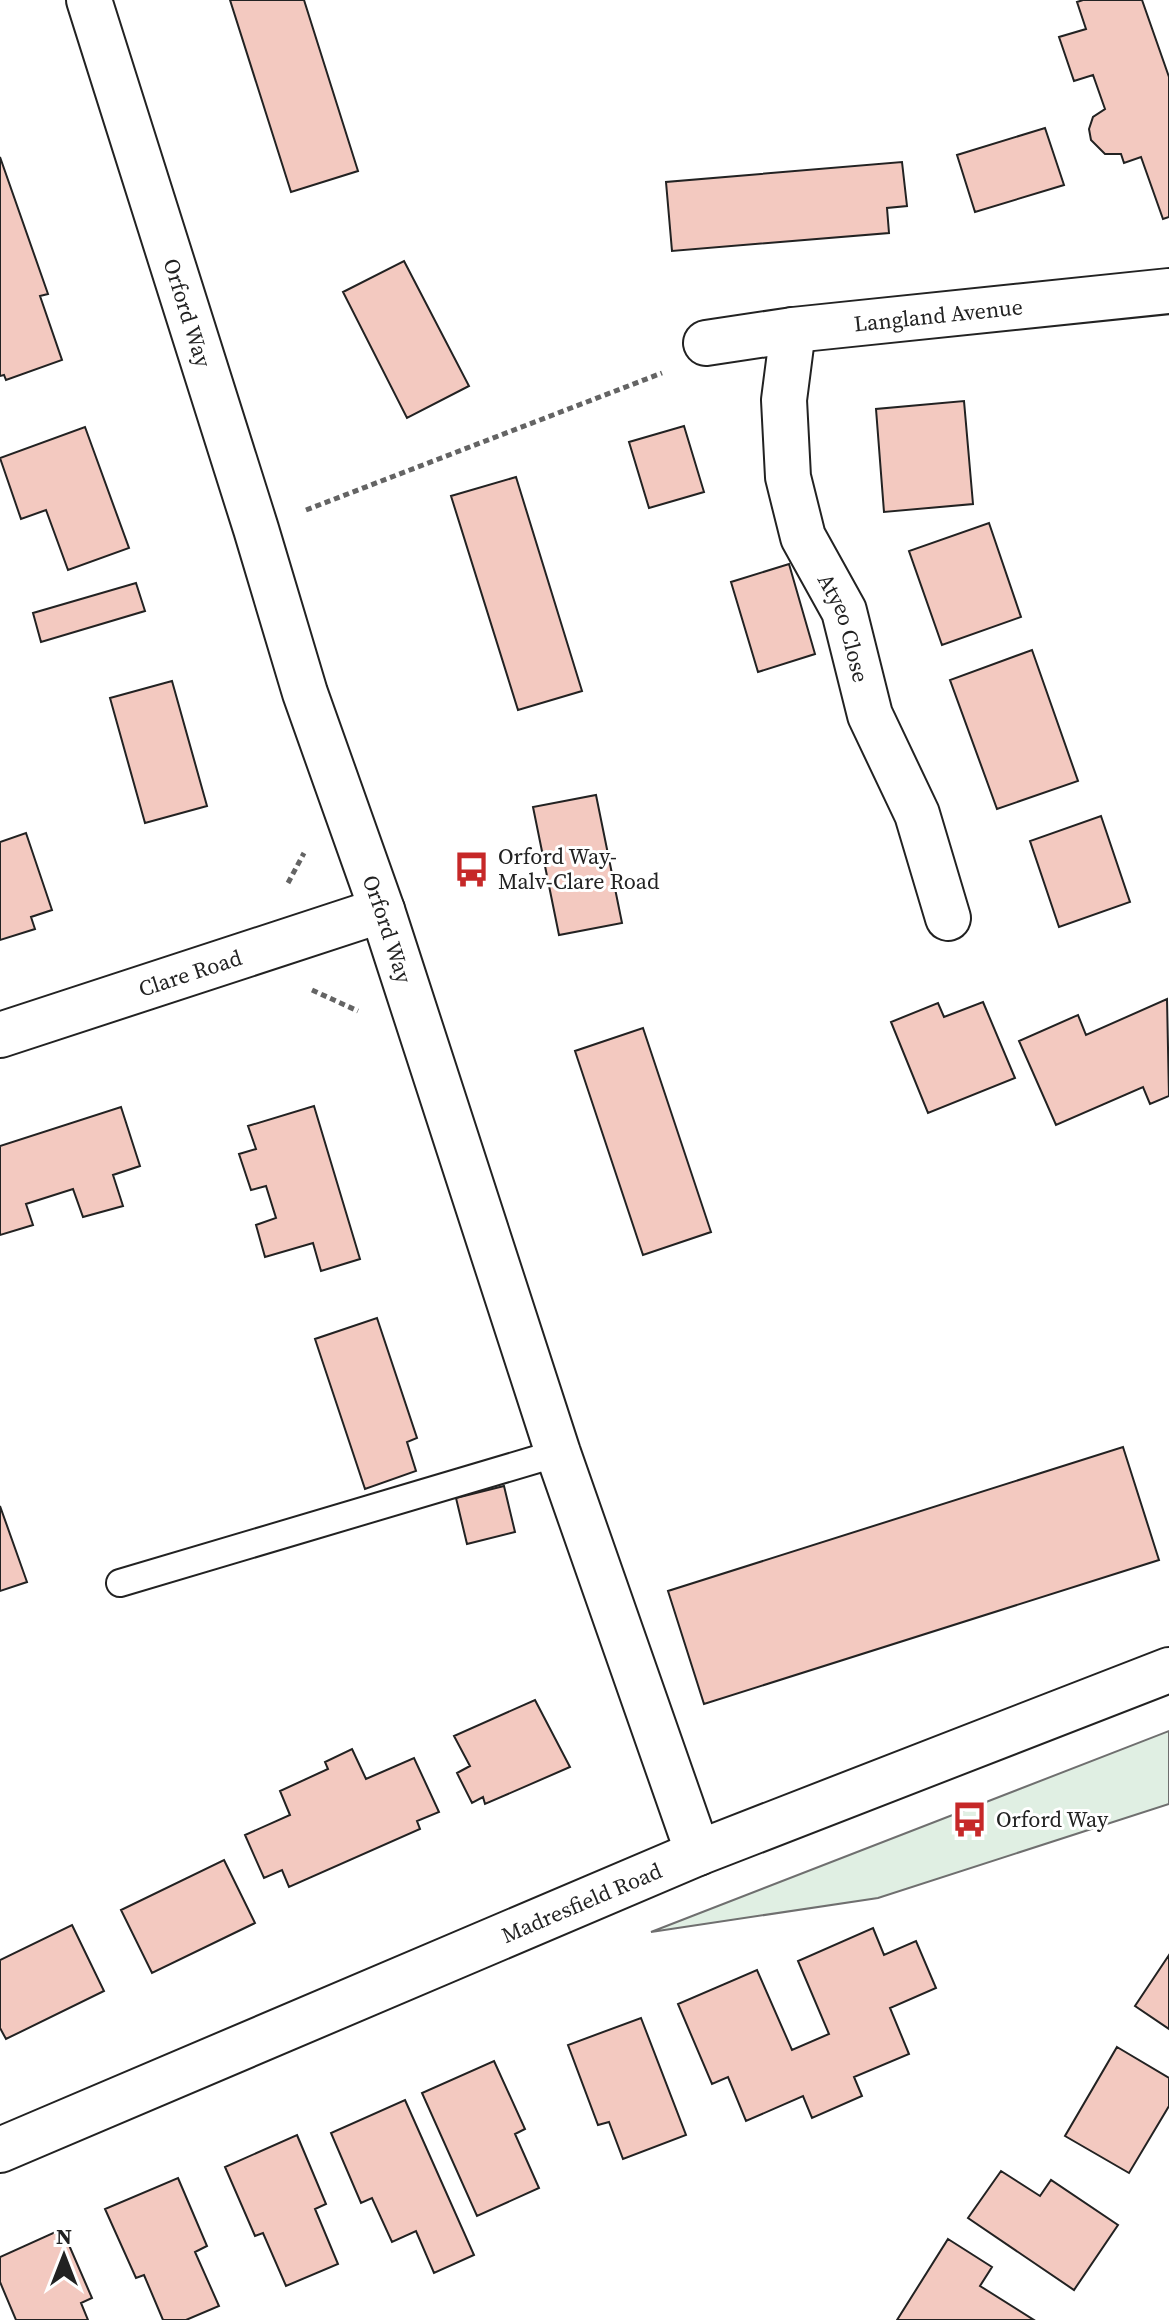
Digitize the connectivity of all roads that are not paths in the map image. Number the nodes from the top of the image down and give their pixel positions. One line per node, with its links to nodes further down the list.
1 (89, 0): 5 (street, Orford Way)
2 (1169, 291): 3 (street, Langland Avenue)
3 (793, 330): 4 (street, Langland Avenue); 6 (street, Atyeo Close)
4 (706, 343)
5 (382, 910): 7 (street, Clare Road); 8 (street, Orford Way)
6 (948, 918)
7 (0, 1035)
8 (558, 1453): 9 (lane); 11 (street, Orford Way)
9 (120, 1583)
10 (1169, 1670): 11 (street, Madresfield Road)
11 (698, 1853): 12 (street, Madresfield Road)
12 (0, 2150)

